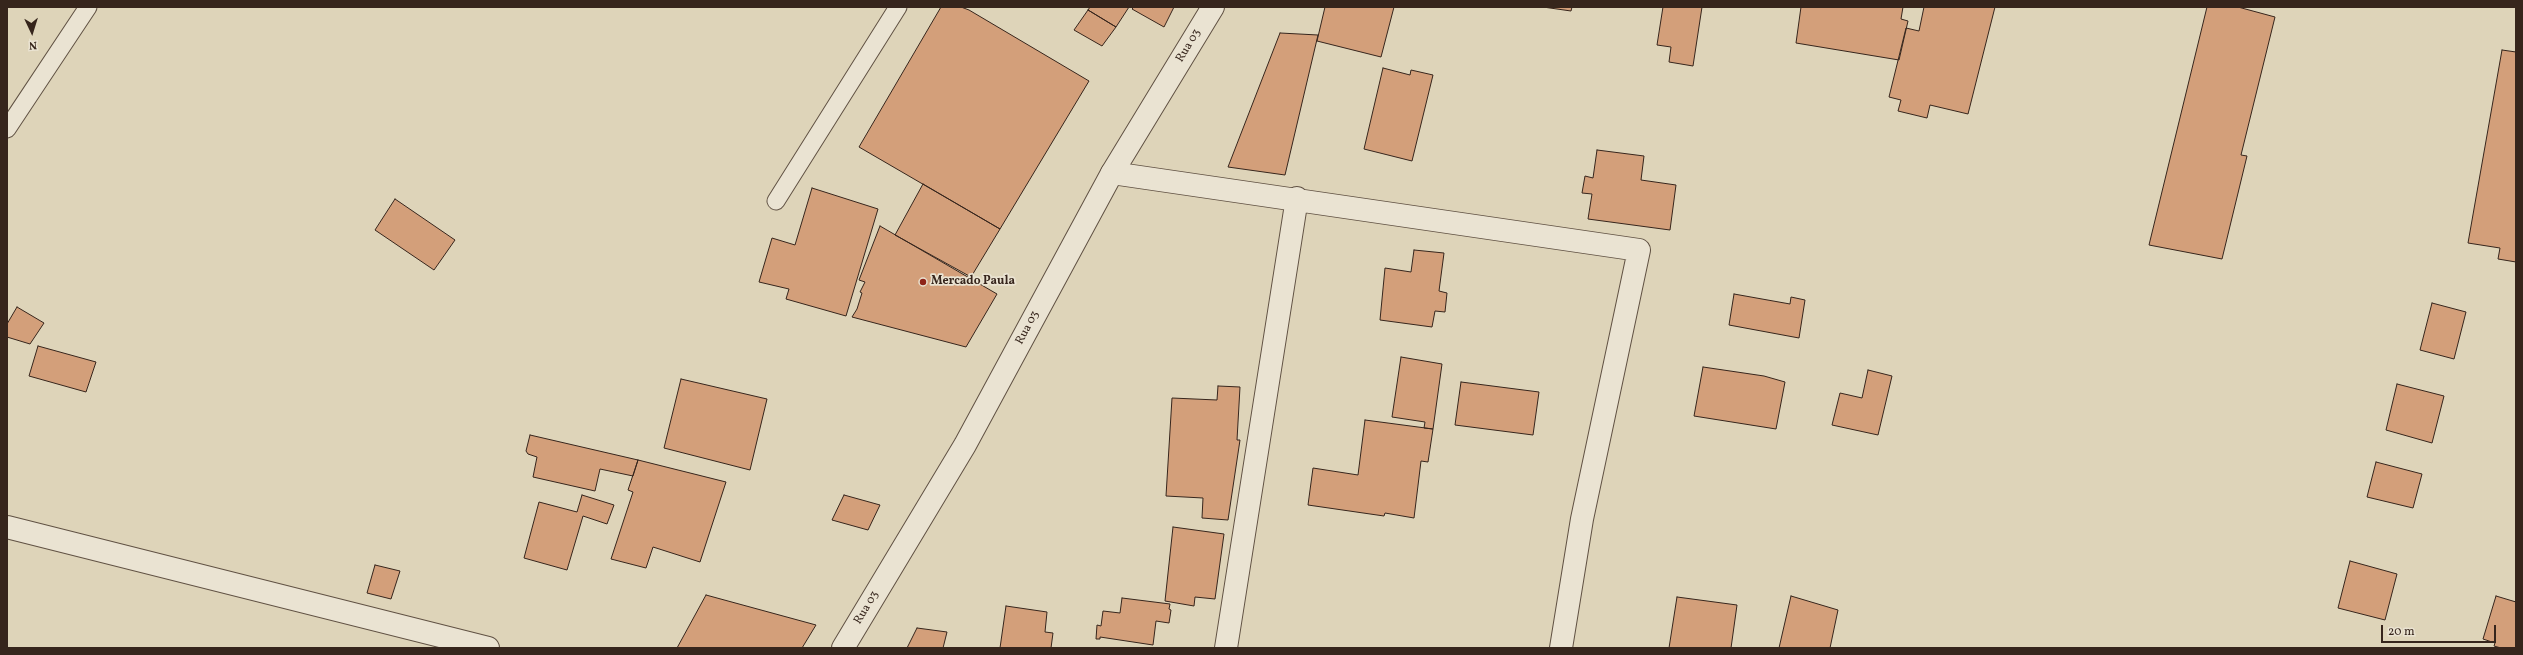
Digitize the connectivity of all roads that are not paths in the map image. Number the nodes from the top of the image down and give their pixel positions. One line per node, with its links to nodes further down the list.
1 (88, 7): 4 (lane)
2 (898, 7): 7 (lane)
3 (1213, 7): 5 (street, Rua 03)
4 (7, 129)
5 (1112, 173): 6 (street); 10 (street, Rua 03)
6 (1297, 198): 11 (street); 12 (street)
7 (776, 201)
8 (7, 527): 9 (street)
9 (488, 648)
10 (843, 648)
11 (1226, 648)
12 (1561, 648)

